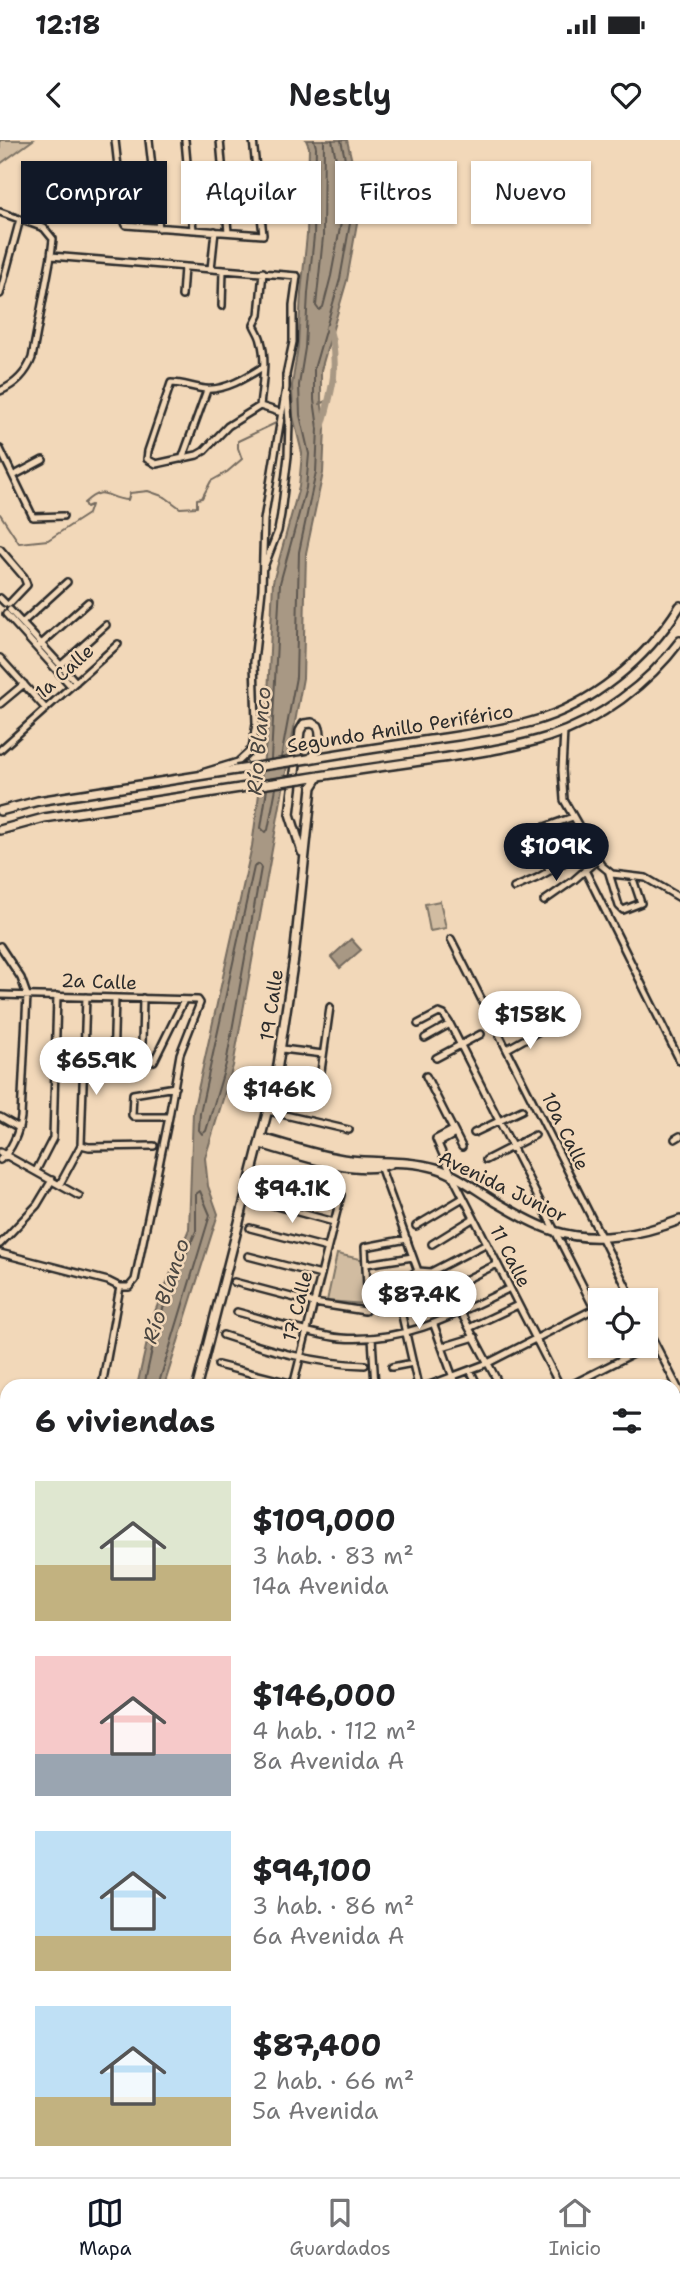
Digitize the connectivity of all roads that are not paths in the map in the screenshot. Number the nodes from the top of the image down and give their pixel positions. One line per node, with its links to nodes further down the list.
1 (115, 140): 6 (street)
2 (149, 140): 10 (street)
3 (185, 140): 11 (street)
4 (220, 140): 13 (street)
5 (253, 140): 13 (street)
6 (117, 161)
7 (0, 212): 8 (street)
8 (20, 219): 14 (street); 19 (street)
9 (131, 224): 10 (street)
10 (159, 228): 11 (street)
11 (193, 230): 12 (street)
12 (215, 231): 13 (street); 16 (street)
13 (228, 232)
14 (51, 256): 15 (street); 25 (street)
15 (184, 267): 16 (street); 20 (street)
16 (211, 269): 17 (street)
17 (223, 270): 18 (street); 21 (street)
18 (263, 272): 22 (street); 23 (street)
19 (0, 294)
20 (182, 296)
21 (222, 306)
22 (263, 367): 24 (street); 26 (street)
23 (286, 388): 27 (street); 34 (street)
24 (207, 390): 29 (street); 29 (street)
25 (0, 391)
26 (260, 406): 27 (street); 29 (street)
27 (282, 413): 34 (street)
28 (0, 449): 31 (street)
29 (182, 459)
30 (43, 460): 31 (street)
31 (13, 476): 32 (street)
32 (63, 516)
33 (0, 549): 38 (street)
34 (262, 572): 56 (street)
35 (67, 582): 39 (street)
36 (88, 602): 43 (street)
37 (680, 606): 53 (main road, Segundo Anillo Periférico)
38 (4, 608): 39 (street); 43 (street)
39 (22, 623): 43 (street)
40 (106, 625): 45 (street)
41 (680, 641): 50 (main road, Segundo Anillo Periférico)
42 (118, 644): 47 (street, 1a Calle)
43 (39, 646): 45 (street); 47 (street)
44 (0, 658): 46 (street)
45 (61, 665): 47 (street)
46 (24, 684): 48 (street); 49 (street)
47 (74, 684): 49 (street, 1a Calle)
48 (0, 704)
49 (46, 709): 52 (street, 1a Calle)
50 (564, 730): 55 (main road, Segundo Anillo Periférico); 60 (street)
51 (319, 742): 53 (main road); 54 (main road); 67 (main road)
52 (0, 750)
53 (339, 754): 54 (main road, Segundo Anillo Periférico)
54 (309, 759): 56 (main road, Segundo Anillo Periférico, bridge)
55 (319, 776): 57 (main road, Segundo Anillo Periférico); 58 (main road, 19 Calle)
56 (189, 778): 59 (main road, Segundo Anillo Periférico)
57 (303, 779): 58 (main road); 61 (main road, Segundo Anillo Periférico, bridge)
58 (312, 787): 67 (main road, 19 Calle)
59 (0, 811)
60 (571, 817): 62 (street); 63 (street)
61 (0, 830)
62 (579, 830): 64 (street); 65 (street)
63 (514, 838)
64 (542, 844): 66 (street); 70 (street)
65 (588, 849): 68 (street); 70 (street)
66 (519, 853)
67 (303, 856): 93 (main road, 19 Calle)
68 (597, 860): 69 (street); 71 (street)
69 (585, 870): 75 (street); 97 (street)
70 (549, 871): 73 (street)
71 (609, 873): 72 (street); 74 (street)
72 (634, 882)
73 (514, 888)
74 (680, 898)
75 (544, 901)
76 (451, 939): 94 (street, 10a Calle)
77 (0, 946): 79 (street)
78 (0, 995): 79 (street, 2a Calle)
79 (27, 995): 80 (street, 2a Calle); 108 (street)
80 (57, 996): 81 (street, 2a Calle); 122 (street)
81 (86, 997): 82 (street, 2a Calle); 100 (street)
82 (115, 998): 83 (street, 2a Calle); 98 (street)
83 (143, 1000): 84 (street, 2a Calle); 91 (street)
84 (184, 1000): 98 (street); 102 (street, 2a Calle)
85 (330, 1007): 95 (street)
86 (418, 1024): 87 (street)
87 (450, 1024): 90 (street); 92 (street)
88 (541, 1030): 94 (street)
89 (481, 1034): 92 (street)
90 (425, 1038)
91 (142, 1043)
92 (459, 1044): 96 (street); 107 (street)
93 (282, 1049): 95 (street); 104 (main road, 19 Calle)
94 (507, 1049): 136 (street, 10a Calle)
95 (323, 1054): 99 (street)
96 (436, 1058)
97 (680, 1060)
98 (113, 1068): 100 (street)
99 (321, 1071)
100 (84, 1072): 114 (street)
101 (426, 1076): 110 (street)
102 (175, 1087): 105 (street); 105 (street)
103 (522, 1110): 107 (street)
104 (268, 1111): 109 (street); 113 (main road, 19 Calle)
105 (169, 1117): 151 (street)
106 (0, 1118): 108 (street)
107 (499, 1121): 111 (street); 117 (street)
108 (19, 1128): 118 (street)
109 (349, 1130)
110 (454, 1132): 116 (street); 123 (street, 11 Calle)
111 (474, 1133)
112 (535, 1135): 117 (street)
113 (261, 1141): 121 (main road, Avenida Junior); 185 (main road, 19 Calle)
114 (81, 1146): 115 (street); 126 (street)
115 (154, 1146)
116 (462, 1147)
117 (512, 1147): 120 (street); 135 (street)
118 (3, 1153): 119 (street); 122 (street)
119 (0, 1160)
120 (486, 1160)
121 (379, 1164): 123 (main road, Avenida Junior); 137 (street)
122 (36, 1171): 125 (street)
123 (451, 1173): 128 (street, 11 Calle); 135 (main road, Avenida Junior)
124 (264, 1174): 132 (street, 17 Calle)
125 (52, 1180): 126 (street); 139 (street)
126 (60, 1184): 127 (street)
127 (79, 1196)
128 (464, 1198): 130 (street, 11 Calle); 133 (street)
129 (258, 1200): 132 (street)
130 (474, 1218): 138 (street, 11 Calle); 140 (street)
131 (680, 1220): 136 (main road, Avenida Junior)
132 (334, 1222): 141 (street, 17 Calle)
133 (416, 1226)
134 (250, 1228): 141 (street)
135 (555, 1231): 136 (main road, Avenida Junior); 157 (street)
136 (601, 1237): 155 (street, 10a Calle)
137 (407, 1239): 144 (street); 145 (street)
138 (487, 1243): 146 (street, 11 Calle); 148 (street)
139 (0, 1244)
140 (432, 1244)
141 (327, 1248): 149 (street, 17 Calle)
142 (0, 1253): 151 (street)
143 (248, 1256): 149 (street)
144 (413, 1257): 145 (street); 147 (street)
145 (366, 1264): 152 (street)
146 (498, 1264): 154 (street); 156 (street, 11 Calle)
147 (418, 1271): 148 (street); 153 (street)
148 (431, 1272): 154 (street)
149 (321, 1275): 158 (street, 17 Calle)
150 (234, 1282): 158 (street)
151 (120, 1287): 184 (street)
152 (368, 1288): 153 (street); 158 (street)
153 (400, 1288): 160 (street)
154 (449, 1288): 162 (street)
155 (627, 1288)
156 (510, 1289): 159 (street, 11 Calle); 162 (street)
157 (588, 1291)
158 (314, 1303): 167 (street, 17 Calle)
159 (518, 1305): 166 (street); 172 (street, 11 Calle)
160 (400, 1307): 161 (street); 168 (street)
161 (376, 1310)
162 (462, 1311): 165 (street); 166 (street)
163 (237, 1312): 167 (street)
164 (588, 1312): 172 (street)
165 (434, 1325): 168 (street); 173 (street)
166 (470, 1328): 170 (street)
167 (307, 1330): 171 (street); 175 (street, 17 Calle)
168 (406, 1333): 171 (street); 177 (street)
169 (223, 1335): 175 (street)
170 (475, 1337): 173 (street); 178 (street)
171 (372, 1338): 188 (street)
172 (536, 1338): 178 (street); 193 (street, 11 Calle)
173 (442, 1347): 183 (street)
174 (658, 1351): 195 (street)
175 (300, 1357): 180 (street); 187 (street, 17 Calle)
176 (624, 1358): 194 (street)
177 (413, 1363): 181 (street); 189 (street)
178 (488, 1363): 182 (street); 192 (street)
179 (218, 1365): 186 (street)
180 (365, 1365)
181 (393, 1367)
182 (470, 1370): 183 (street); 191 (street)
183 (453, 1378): 190 (street)
184 (103, 1379)
185 (199, 1379)
186 (270, 1379)
187 (294, 1379)
188 (375, 1379)
189 (416, 1379)
190 (450, 1379)
191 (474, 1379)
192 (496, 1379)
193 (556, 1379)
194 (583, 1379)
195 (672, 1379)

